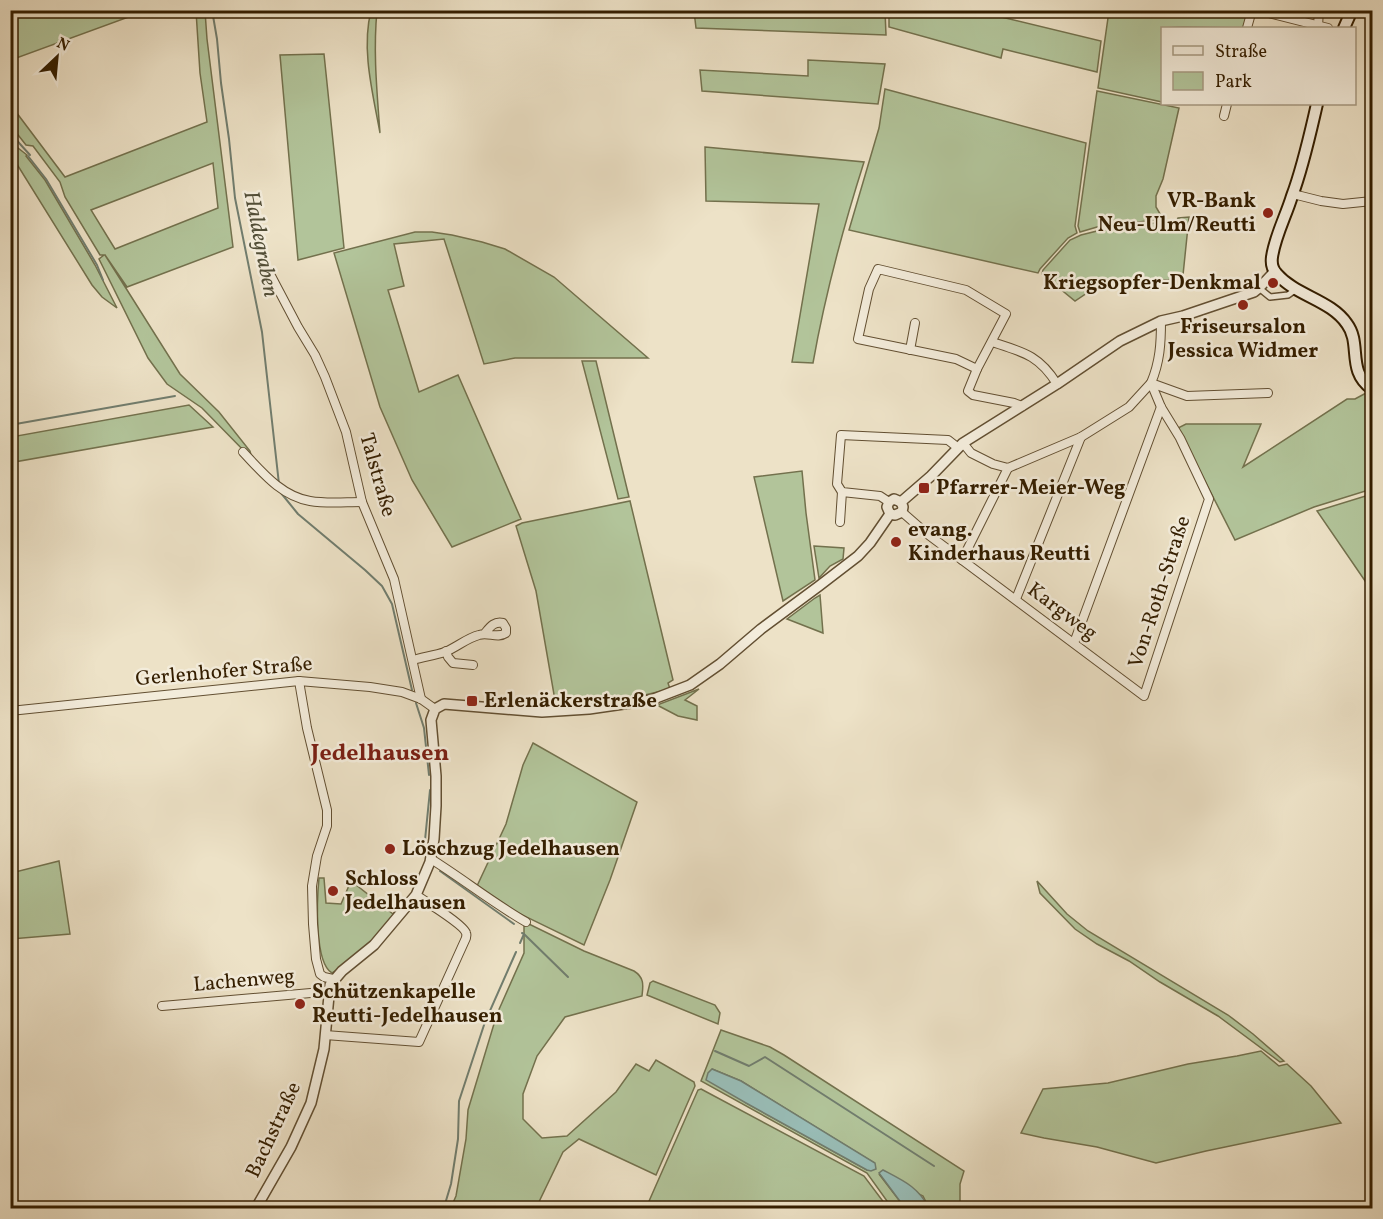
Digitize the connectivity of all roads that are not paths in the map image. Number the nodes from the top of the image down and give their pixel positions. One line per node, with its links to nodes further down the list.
1 (1252, 10): 6 (street)
2 (1257, 10): 5 (street)
3 (1319, 10): 5 (street)
4 (1352, 10): 8 (main road)
5 (1318, 26): 7 (street)
6 (1247, 27)
7 (1323, 27)
8 (1344, 27)
9 (1227, 105): 11 (street)
10 (1317, 105): 12 (main road)
11 (1224, 116)
12 (1293, 194): 13 (street); 15 (main road)
13 (1372, 201)
14 (269, 272): 34 (street, Talstraße)
15 (1275, 272): 16 (street); 17 (main road)
16 (1259, 288): 17 (street); 18 (street)
17 (1295, 290): 25 (main road)
18 (1161, 321): 23 (street); 24 (street)
19 (915, 323): 21 (street)
20 (992, 342): 21 (street); 22 (street); 24 (street)
21 (910, 350): 22 (street)
22 (977, 369): 27 (street)
23 (1151, 383): 26 (street); 28 (street); 29 (street)
24 (1057, 384): 27 (street)
25 (1372, 389)
26 (1268, 393)
27 (1022, 406): 30 (street)
28 (1161, 407): 42 (street); 47 (street, Von-Roth-Straße)
29 (1081, 437): 32 (street); 40 (street)
30 (960, 445): 32 (street); 33 (street); 36 (street)
31 (243, 452): 34 (street)
32 (1008, 468): 39 (street)
33 (842, 492): 35 (street); 38 (street)
34 (362, 502): 44 (street, Talstraße)
35 (889, 502): 36 (street); 37 (street)
36 (902, 507): 37 (street); 39 (street, Kargweg)
37 (890, 514): 49 (street)
38 (840, 522)
39 (962, 560): 40 (street, Kargweg)
40 (1016, 598): 42 (street, Kargweg)
41 (485, 633): 43 (street)
42 (1074, 643): 47 (street, Kargweg)
43 (446, 651): 44 (street); 45 (street)
44 (413, 660): 48 (street, Talstraße)
45 (473, 665)
46 (299, 681): 48 (street, Gerlenhofer Straße); 50 (street, Gerlenhofer Straße); 54 (street)
47 (1144, 696)
48 (422, 699): 49 (street, Gerlenhofer Straße)
49 (435, 709): 51 (street, Bachstraße)
50 (10, 711)
51 (431, 859): 52 (street, Bachstraße); 53 (street)
52 (416, 895): 54 (street, Bachstraße); 57 (street)
53 (526, 921)
54 (333, 980): 55 (street, Bachstraße)
55 (329, 990): 56 (street, Lachenweg); 57 (street, Bachstraße)
56 (162, 1006)
57 (325, 1035): 58 (street, Bachstraße)
58 (256, 1209)

